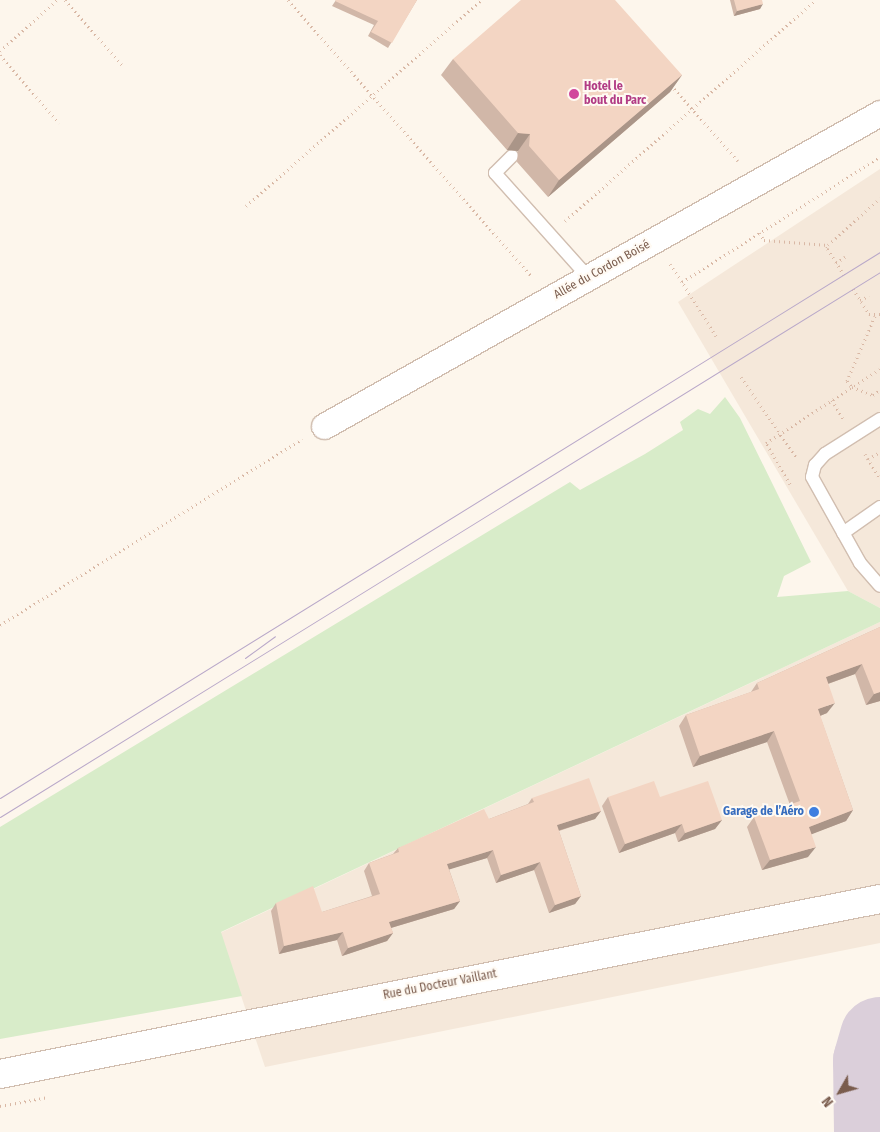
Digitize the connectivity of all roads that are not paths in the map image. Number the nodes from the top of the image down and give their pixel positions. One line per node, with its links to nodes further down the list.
1 (880, 113): 3 (street, Allée du Cordon Boisé)
2 (512, 156): 3 (lane)
3 (588, 277): 5 (street, Allée du Cordon Boisé)
4 (880, 419): 7 (lane)
5 (324, 426)
6 (880, 507): 7 (lane)
7 (843, 533): 8 (lane)
8 (880, 586)
9 (880, 899): 10 (main road, Rue du Docteur Vaillant)
10 (0, 1074)

